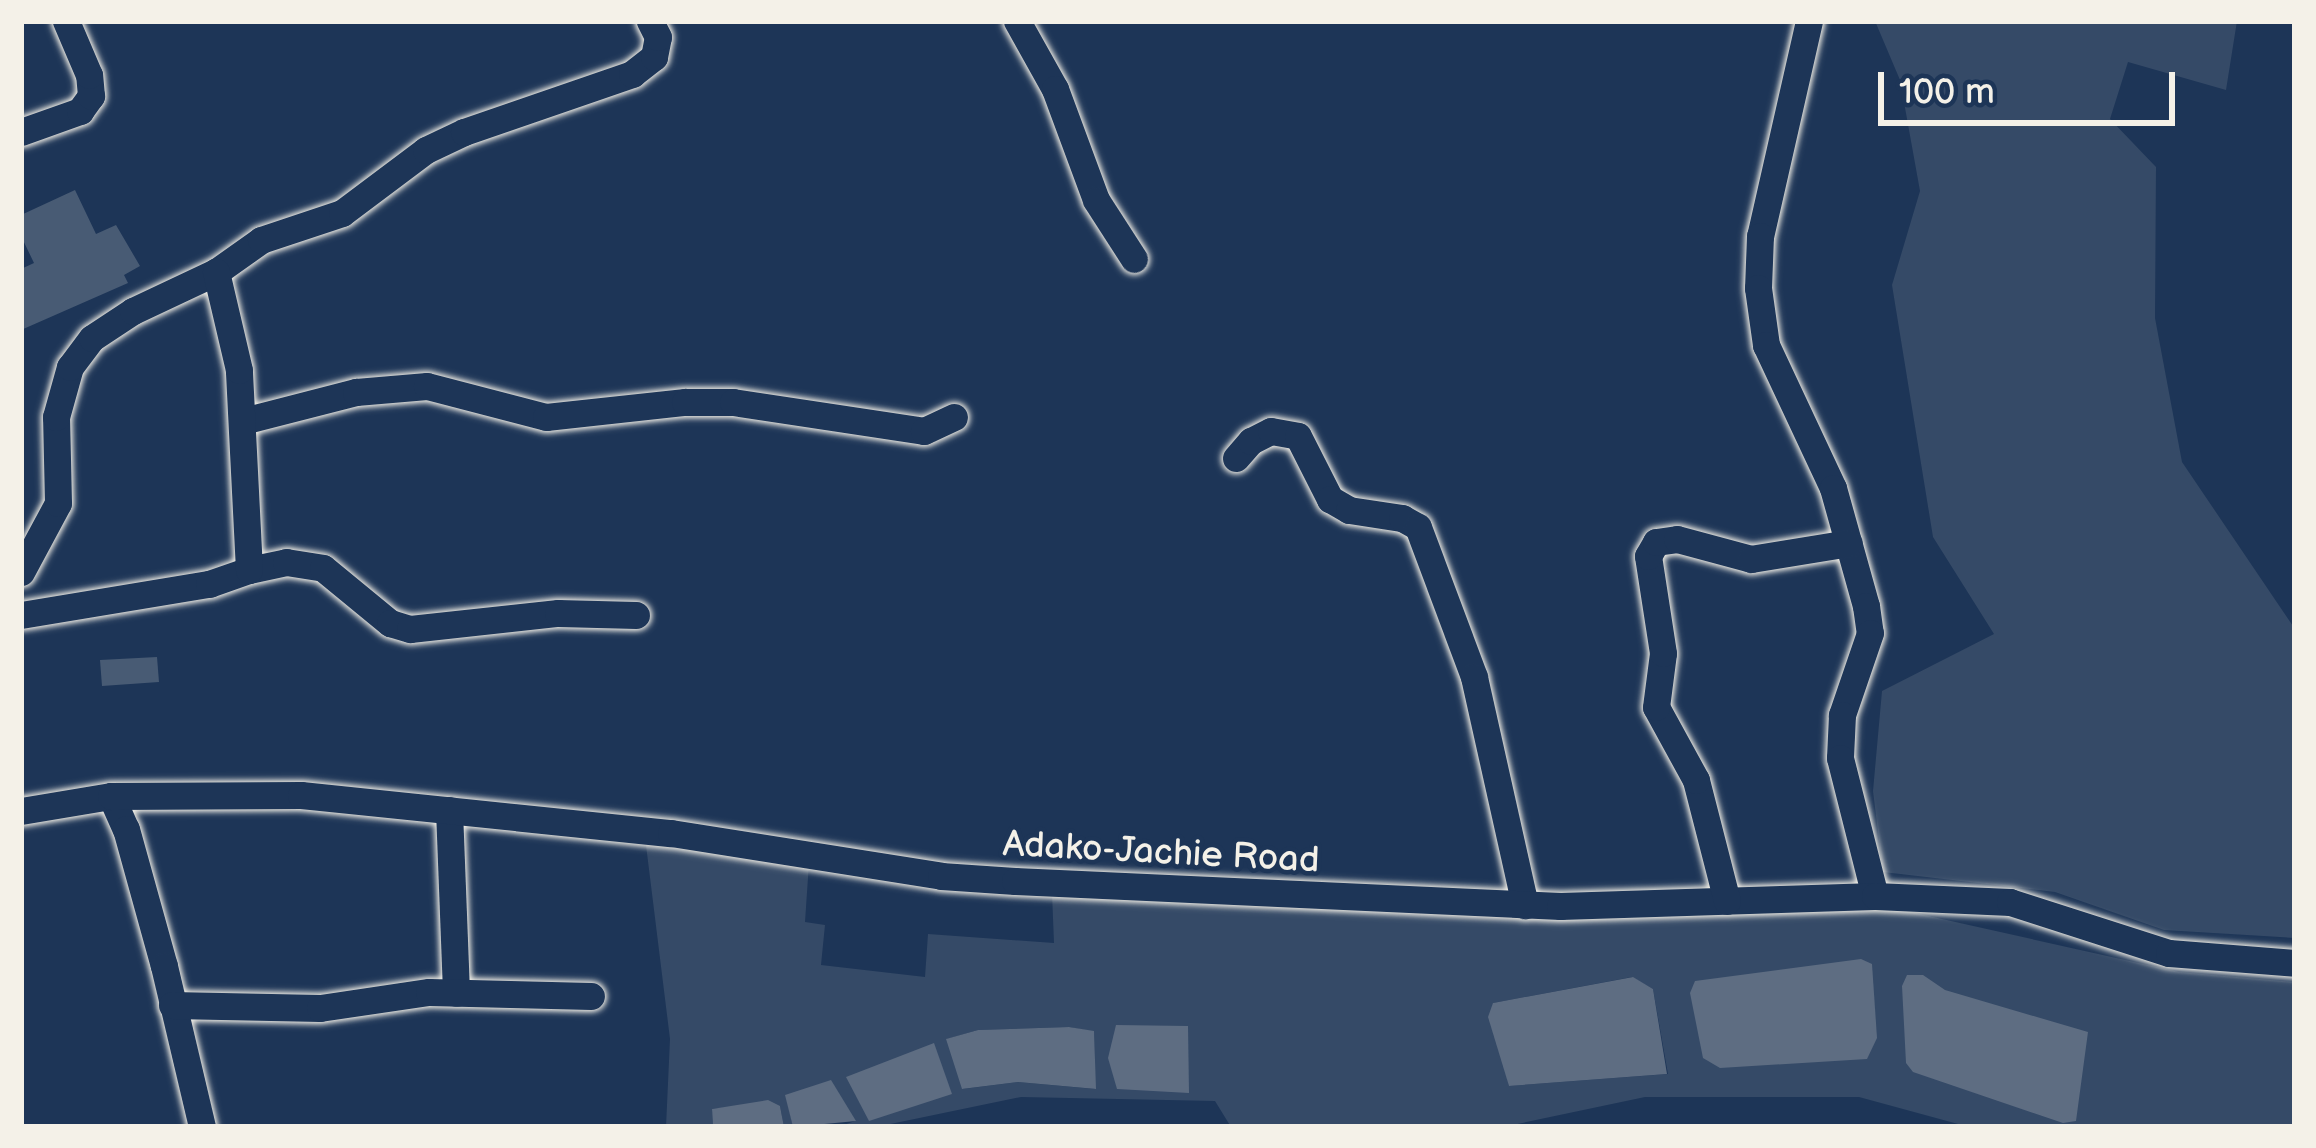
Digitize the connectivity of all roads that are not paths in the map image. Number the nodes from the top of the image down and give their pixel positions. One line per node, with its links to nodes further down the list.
1 (66, 21): 5 (street)
2 (650, 21): 7 (street)
3 (1017, 21): 6 (street)
4 (1809, 21): 11 (street)
5 (21, 132)
6 (1134, 259)
7 (216, 272): 9 (street); 13 (street)
8 (954, 417): 9 (street)
9 (244, 421): 12 (street)
10 (1236, 458): 21 (street)
11 (1849, 543): 19 (street); 20 (street)
12 (249, 570): 14 (street); 15 (street)
13 (21, 572)
14 (21, 615)
15 (636, 615)
16 (111, 796): 17 (street, Adako-Jachie Road); 18 (street, Adako-Jachie Road); 25 (street)
17 (449, 810): 21 (street, Adako-Jachie Road); 23 (street)
18 (21, 811)
19 (1875, 896): 20 (street, Adako-Jachie Road); 22 (street, Adako-Jachie Road)
20 (1727, 901): 21 (street, Adako-Jachie Road)
21 (1525, 905)
22 (2295, 963)
23 (456, 993): 24 (street); 25 (street)
24 (591, 996)
25 (172, 1005): 26 (street)
26 (192, 1124)

